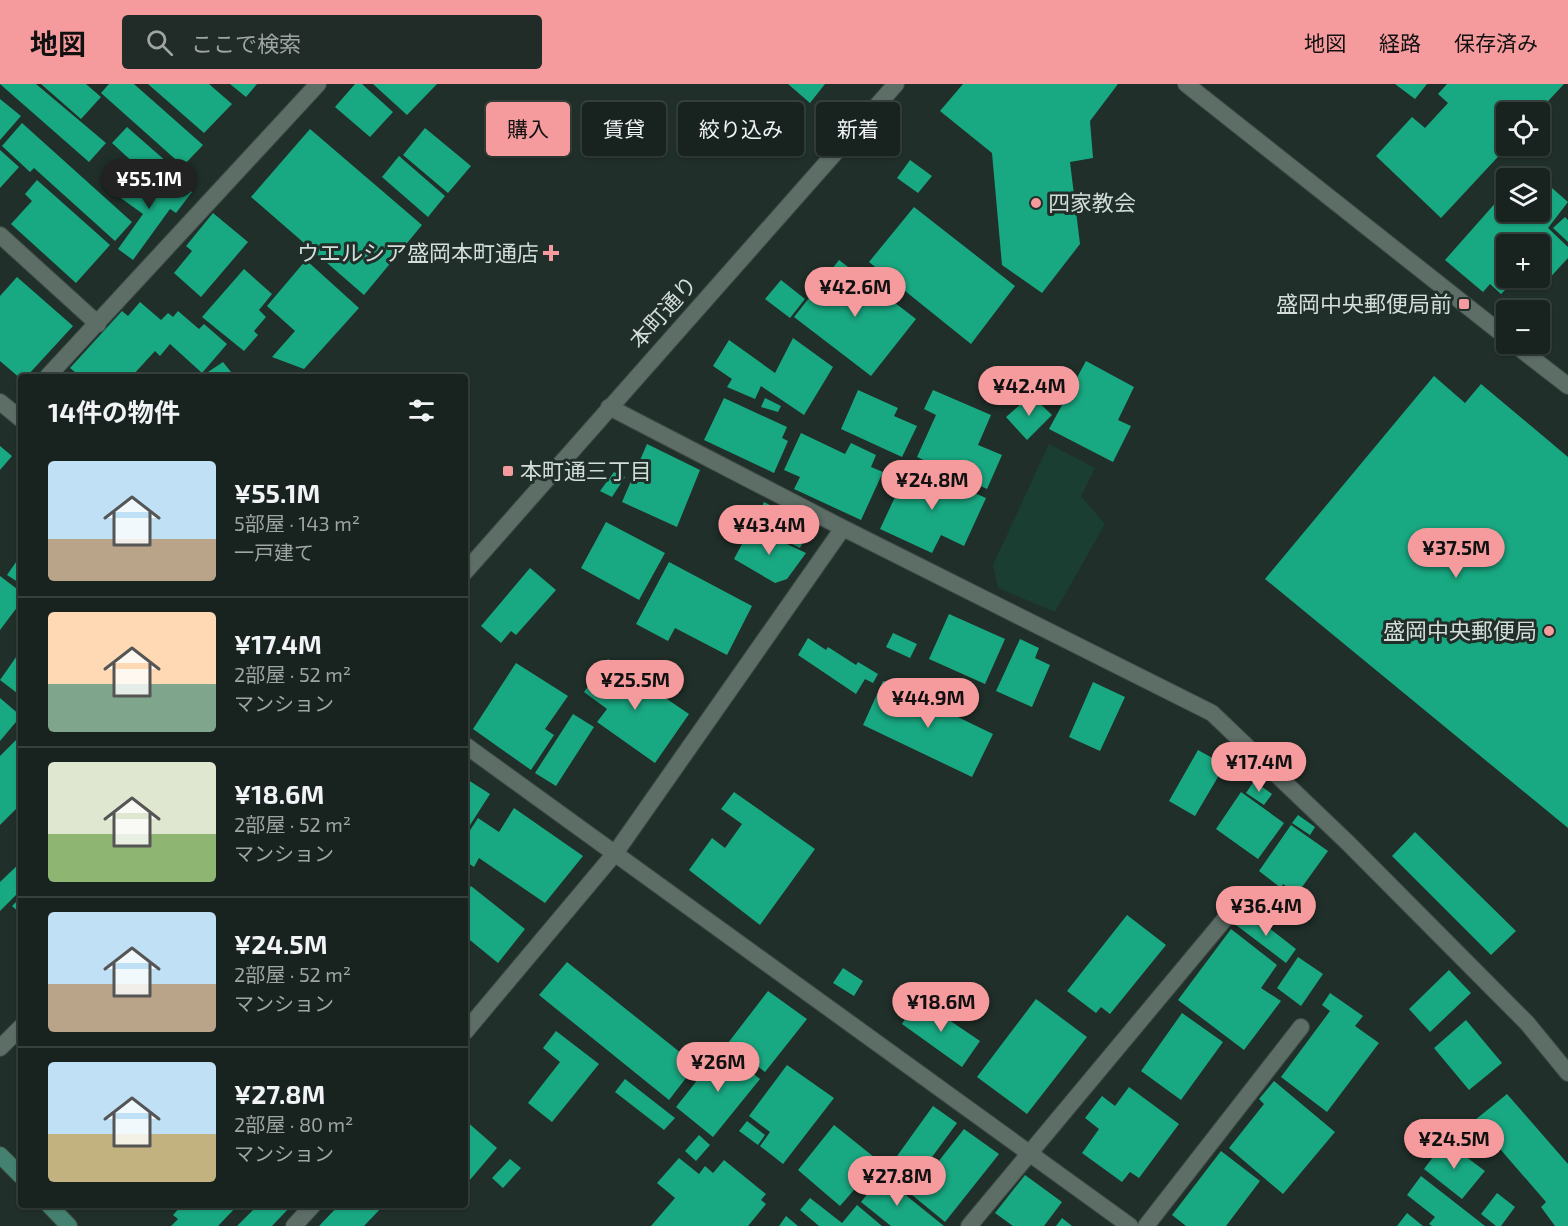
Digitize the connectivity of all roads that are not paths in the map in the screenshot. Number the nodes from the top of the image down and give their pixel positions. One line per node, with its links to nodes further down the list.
1 (318, 84): 5 (street)
2 (897, 84): 11 (street, 本町通り)
3 (1186, 84): 6 (street)
4 (0, 235): 5 (street)
5 (98, 324): 8 (street)
6 (1496, 329)
7 (1527, 354): 9 (street)
8 (50, 374)
9 (1567, 384)
10 (0, 402): 12 (street)
11 (609, 407): 13 (street); 14 (street, 本町通り)
12 (18, 413)
13 (843, 528): 16 (street); 22 (street)
14 (468, 569)
15 (468, 747): 16 (street)
16 (616, 852): 19 (street); 23 (street)
17 (1244, 896): 23 (street)
18 (1301, 1027): 32 (street)
19 (468, 1028)
20 (18, 1030): 21 (street)
21 (0, 1048)
22 (1568, 1073)
23 (1030, 1153): 30 (street); 31 (street)
24 (0, 1155): 25 (main road)
25 (18, 1173)
26 (52, 1208): 28 (main road)
27 (310, 1208): 29 (street)
28 (69, 1226)
29 (294, 1226)
30 (969, 1226)
31 (1130, 1226)
32 (1146, 1226)

